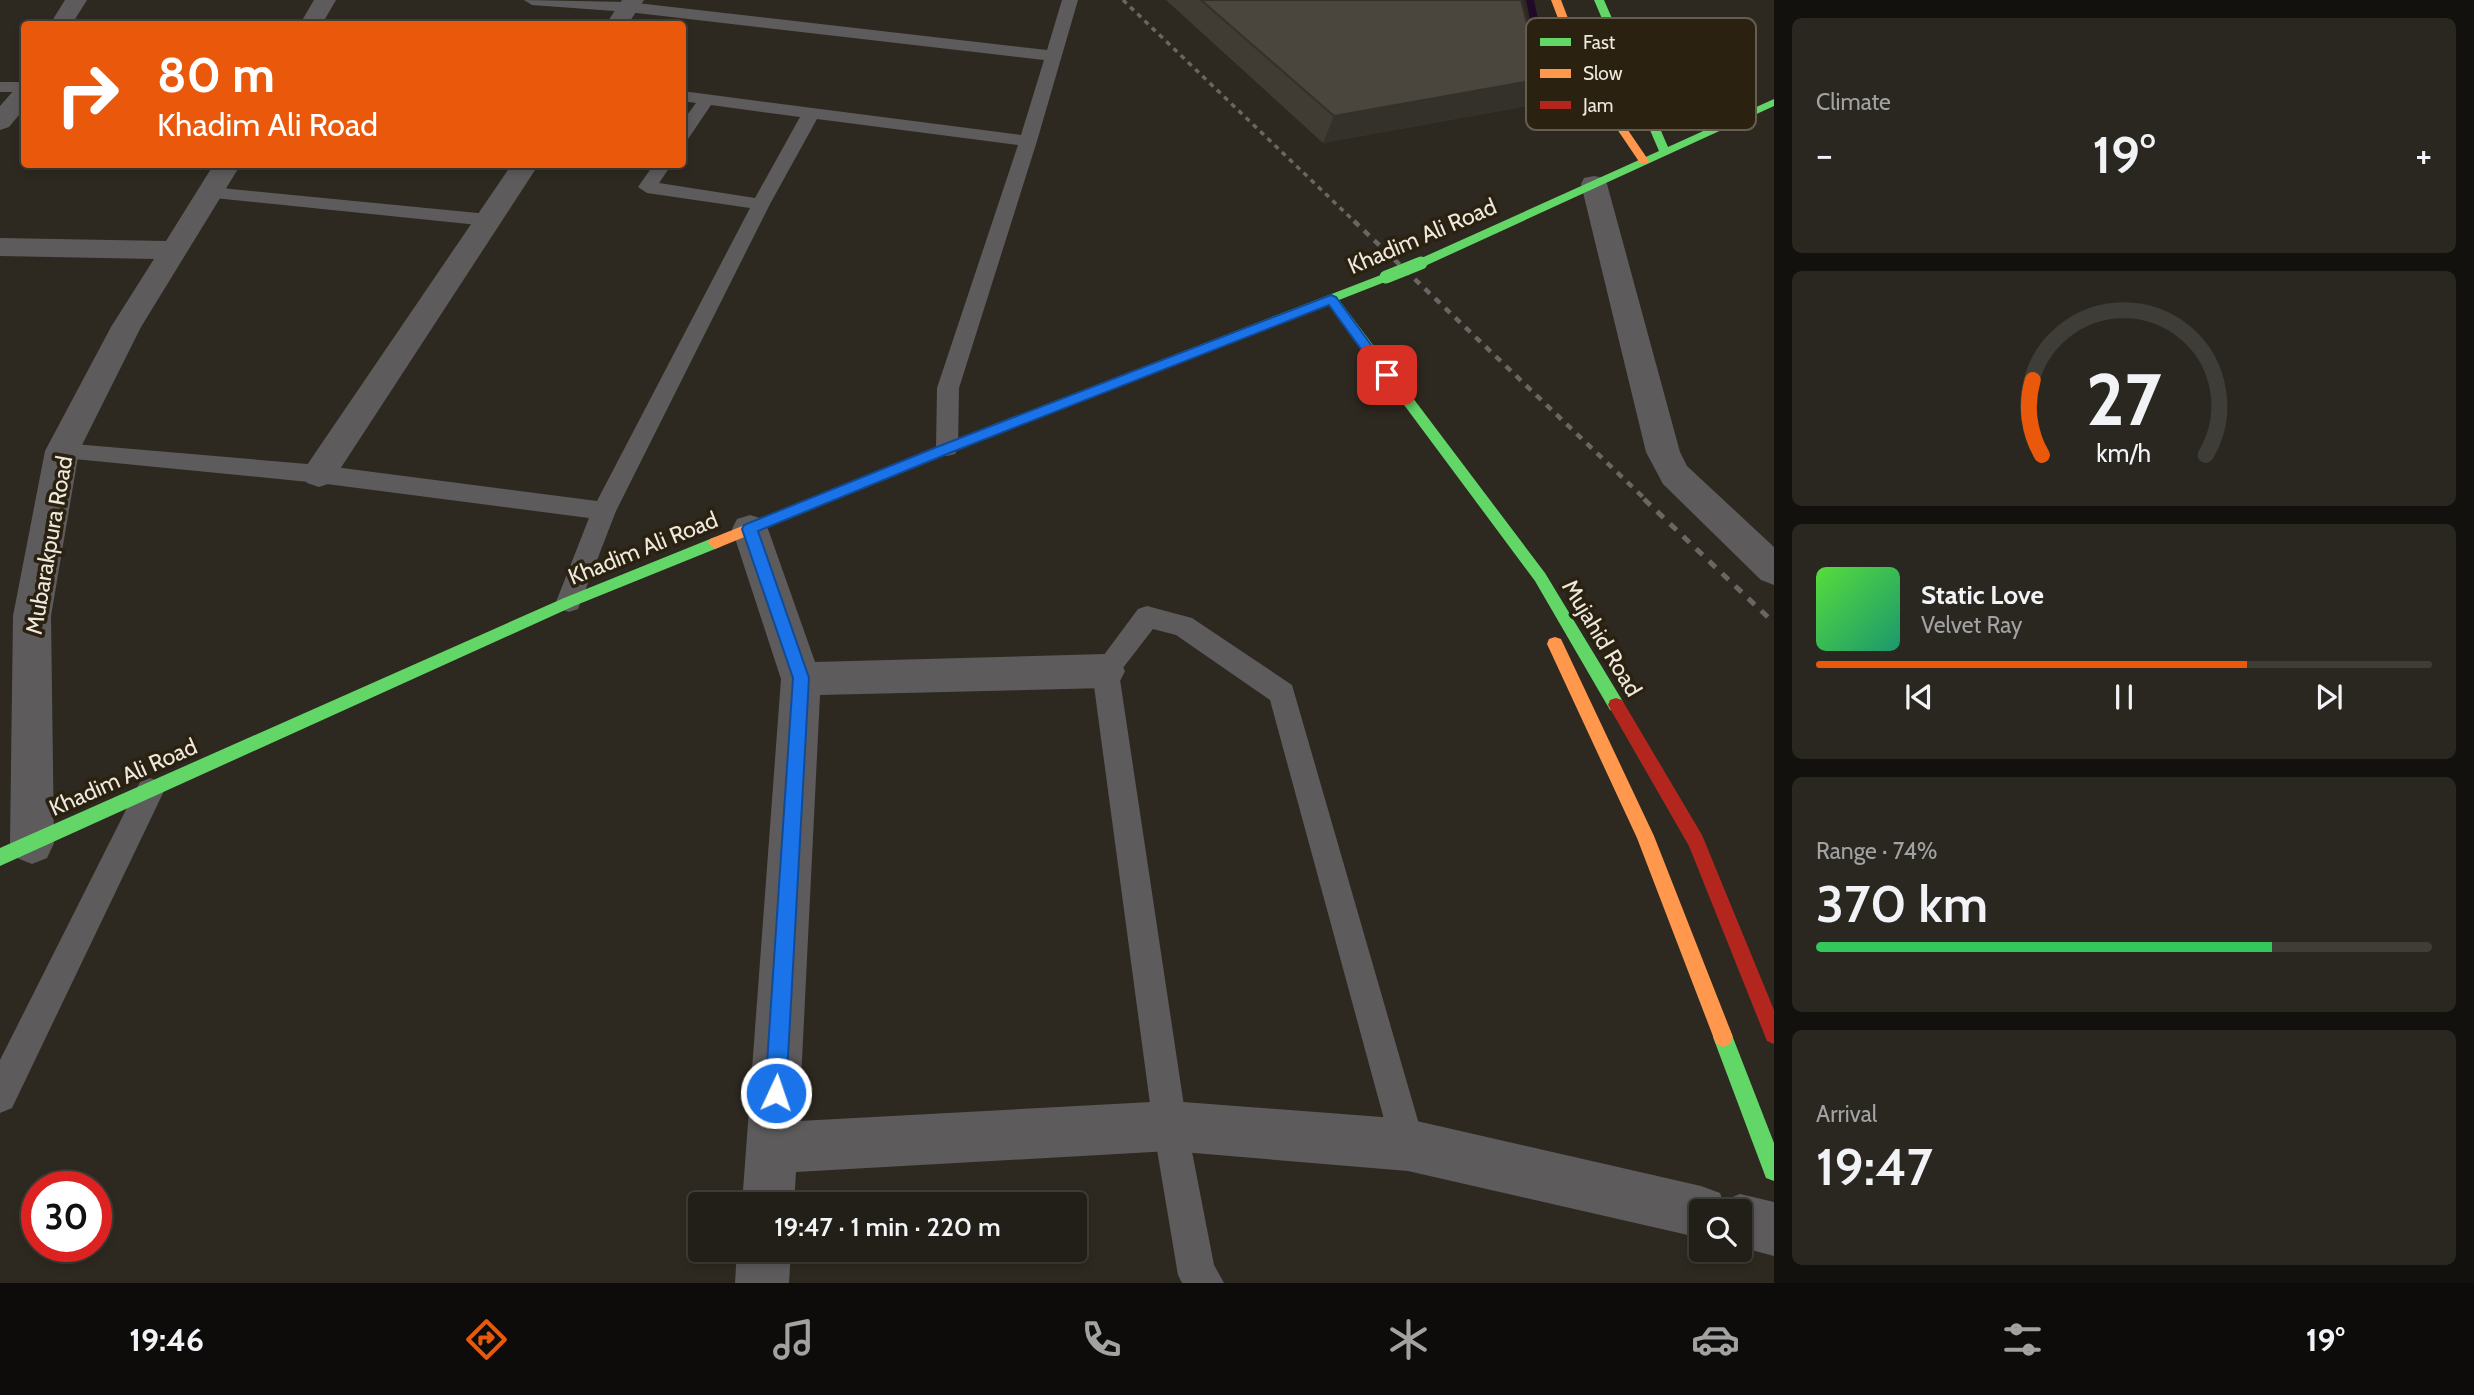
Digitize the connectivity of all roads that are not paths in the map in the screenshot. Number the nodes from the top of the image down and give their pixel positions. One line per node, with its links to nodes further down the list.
1 (76, 0): 10 (street)
2 (325, 0): 11 (street)
3 (532, 0): 7 (lane)
4 (1070, 0): 12 (lane)
5 (1556, 0): 8 (main road)
6 (1599, 0): 9 (main road)
7 (626, 11): 12 (lane)
8 (1563, 18)
9 (1607, 18)
10 (63, 21)
11 (313, 21)
12 (1054, 56): 26 (lane)
13 (21, 86): 14 (lane)
14 (0, 87)
15 (686, 96): 17 (lane)
16 (21, 98): 21 (street)
17 (707, 99): 20 (lane); 22 (lane)
18 (1774, 102): 19 (main road, Khadim Ali Road)
19 (1756, 110)
20 (811, 113): 26 (lane); 33 (lane)
21 (0, 122)
22 (686, 129)
23 (1623, 130): 28 (main road)
24 (1654, 130): 27 (main road)
25 (1714, 130): 27 (main road, Khadim Ali Road)
26 (1028, 141): 38 (lane)
27 (1664, 153): 28 (main road, Khadim Ali Road)
28 (1644, 161): 32 (main road, Khadim Ali Road)
29 (523, 168): 34 (street)
30 (660, 168): 33 (lane)
31 (220, 179): 34 (lane); 36 (street, Mubarakpura Road)
32 (1594, 184): 37 (main road, Khadim Ali Road, bridge); 44 (street)
33 (761, 204): 41 (lane)
34 (488, 220): 40 (street)
35 (0, 247): 36 (street)
36 (172, 250): 39 (street, Mubarakpura Road)
37 (1331, 299): 38 (main road, Khadim Ali Road); 42 (main road, Mujahid Road)
38 (947, 449): 43 (main road, Khadim Ali Road)
39 (62, 451): 40 (lane); 53 (street, Mubarakpura Road)
40 (319, 474): 41 (lane)
41 (604, 511): 46 (lane)
42 (1500, 525): 45 (main road); 52 (main road, Mujahid Road)
43 (750, 529): 46 (main road, Khadim Ali Road); 49 (street)
44 (1774, 570)
45 (1535, 600)
46 (569, 602): 50 (main road, Khadim Ali Road)
47 (1546, 625): 51 (main road)
48 (1105, 671): 49 (street); 57 (lane); 58 (lane)
49 (801, 678): 59 (street)
50 (150, 791): 53 (main road, Khadim Ali Road); 56 (lane)
51 (1657, 838): 52 (main road); 60 (main road)
52 (1696, 841): 55 (main road, Mujahid Road)
53 (32, 843): 54 (main road, Khadim Ali Road)
54 (0, 857)
55 (1774, 1034)
56 (0, 1096)
57 (1170, 1126): 58 (street); 59 (street); 67 (lane)
58 (1408, 1145): 62 (street)
59 (772, 1148): 61 (street)
60 (1774, 1170)
61 (769, 1192)
62 (1689, 1209)
63 (1752, 1223): 64 (street)
64 (1774, 1228)
65 (763, 1262): 66 (street)
66 (762, 1283)
67 (1205, 1283)

